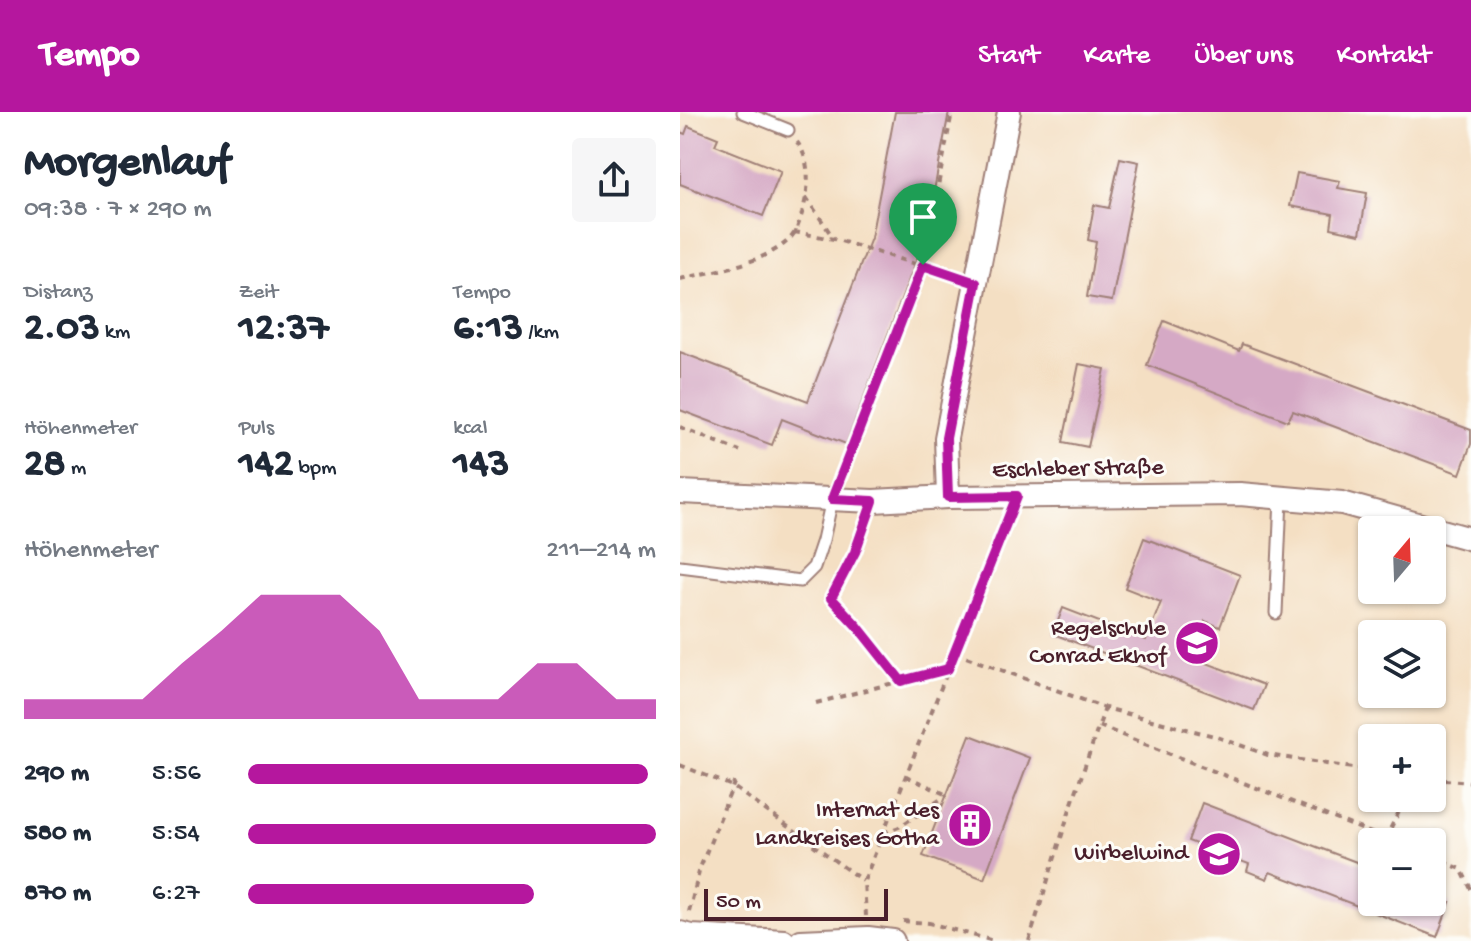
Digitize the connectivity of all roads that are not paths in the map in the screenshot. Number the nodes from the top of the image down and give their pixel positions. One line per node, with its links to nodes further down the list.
1 (743, 112): 3 (lane)
2 (1009, 112): 6 (street)
3 (760, 115): 4 (lane)
4 (788, 130)
5 (680, 492): 8 (street, Eschleber Straße)
6 (948, 497): 7 (street, Eschleber Straße); 8 (street, Eschleber Straße)
7 (1281, 498): 9 (street, Eschleber Straße); 11 (lane)
8 (832, 499): 10 (lane)
9 (1471, 539)
10 (680, 566)
11 (1276, 613)
12 (895, 931): 15 (street)
13 (682, 934): 14 (street)
14 (784, 941)
15 (801, 941)

